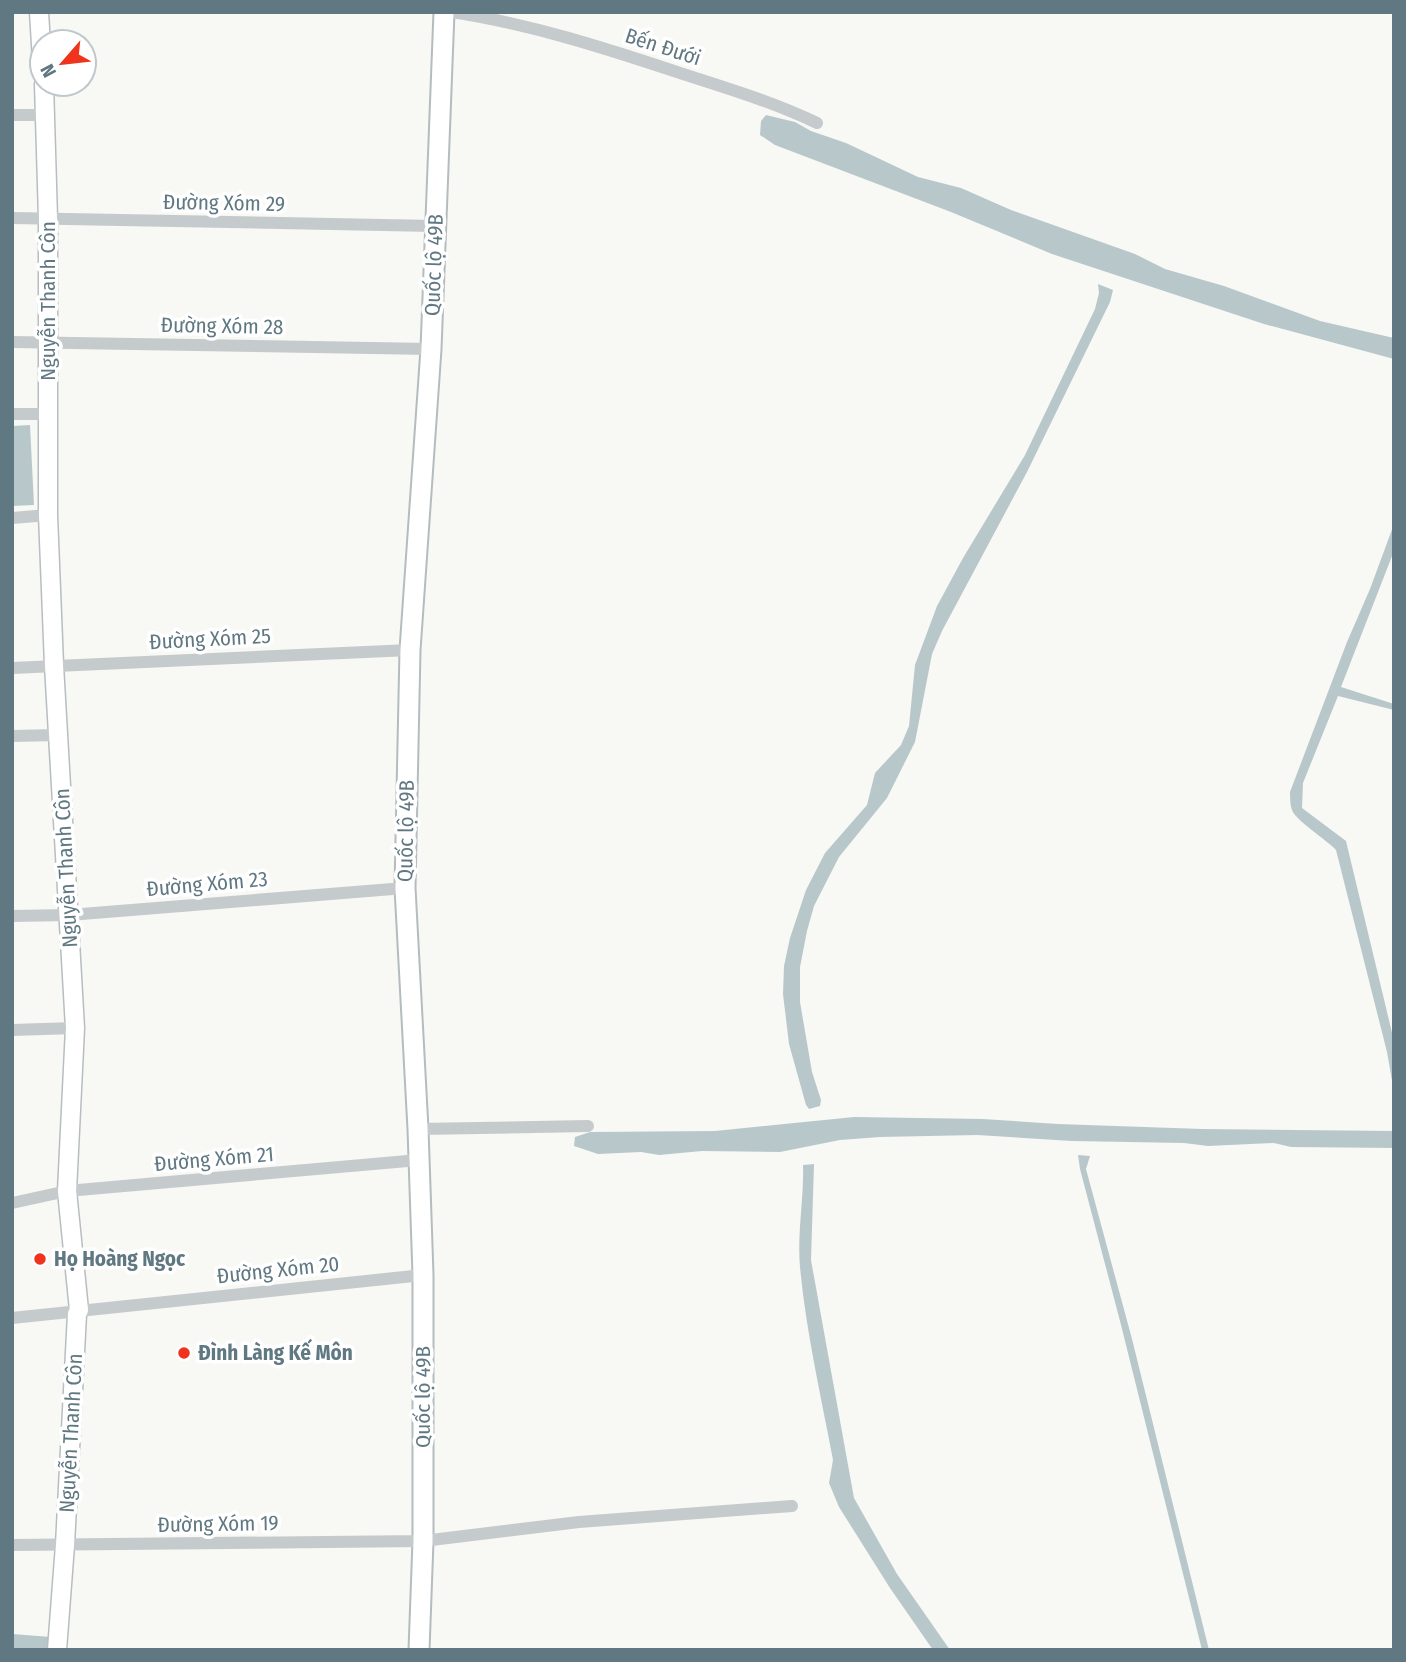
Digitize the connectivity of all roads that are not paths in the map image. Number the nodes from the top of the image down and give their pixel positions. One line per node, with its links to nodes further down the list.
1 (444, 12): 9 (main road, Quốc lộ 49B)
2 (452, 12): 6 (street, Bến Đưới)
3 (45, 98): 5 (street, Nguyễn Thanh Côn)
4 (12, 115): 5 (street)
5 (46, 115): 8 (street, Nguyễn Thanh Côn)
6 (817, 123)
7 (12, 218): 8 (street, Đường Xóm 29)
8 (48, 219): 9 (street, Đường Xóm 29); 11 (street, Nguyễn Thanh Côn)
9 (435, 226): 12 (main road, Quốc lộ 49B)
10 (12, 342): 11 (street, Đường Xóm 28)
11 (49, 342): 12 (street, Đường Xóm 28); 14 (street, Nguyễn Thanh Côn)
12 (431, 349): 17 (main road, Quốc lộ 49B)
13 (12, 414): 14 (street)
14 (48, 414): 15 (street, Nguyễn Thanh Côn)
15 (48, 515): 16 (street); 18 (street, Nguyễn Thanh Côn)
16 (12, 518)
17 (410, 650): 18 (street, Đường Xóm 25); 22 (main road, Quốc lộ 49B)
18 (54, 665): 19 (street, Đường Xóm 25); 20 (street, Nguyễn Thanh Côn)
19 (12, 668)
20 (58, 735): 21 (street); 23 (street, Nguyễn Thanh Côn)
21 (12, 736)
22 (405, 888): 23 (street, Đường Xóm 23); 28 (main road, Quốc lộ 49B)
23 (69, 915): 24 (street, Đường Xóm 23); 25 (street, Nguyễn Thanh Côn)
24 (12, 916)
25 (75, 1028): 26 (street); 30 (street, Nguyễn Thanh Côn)
26 (12, 1030)
27 (588, 1126): 28 (street)
28 (418, 1129): 29 (main road, Quốc lộ 49B)
29 (419, 1160): 30 (street, Đường Xóm 21); 32 (main road, Quốc lộ 49B)
30 (67, 1191): 31 (street, Đường Xóm 21); 33 (street, Nguyễn Thanh Côn)
31 (12, 1203)
32 (423, 1275): 33 (street, Đường Xóm 20); 36 (main road, Quốc lộ 49B)
33 (79, 1310): 34 (street, Đường Xóm 20); 38 (street, Nguyễn Thanh Côn)
34 (12, 1318)
35 (792, 1506): 36 (street, Đường Xóm 19)
36 (423, 1541): 38 (street, Đường Xóm 19); 40 (main road, Quốc lộ 49B)
37 (12, 1545): 38 (street, Đường Xóm 19)
38 (65, 1545): 39 (street, Nguyễn Thanh Côn)
39 (57, 1650)
40 (419, 1650)

